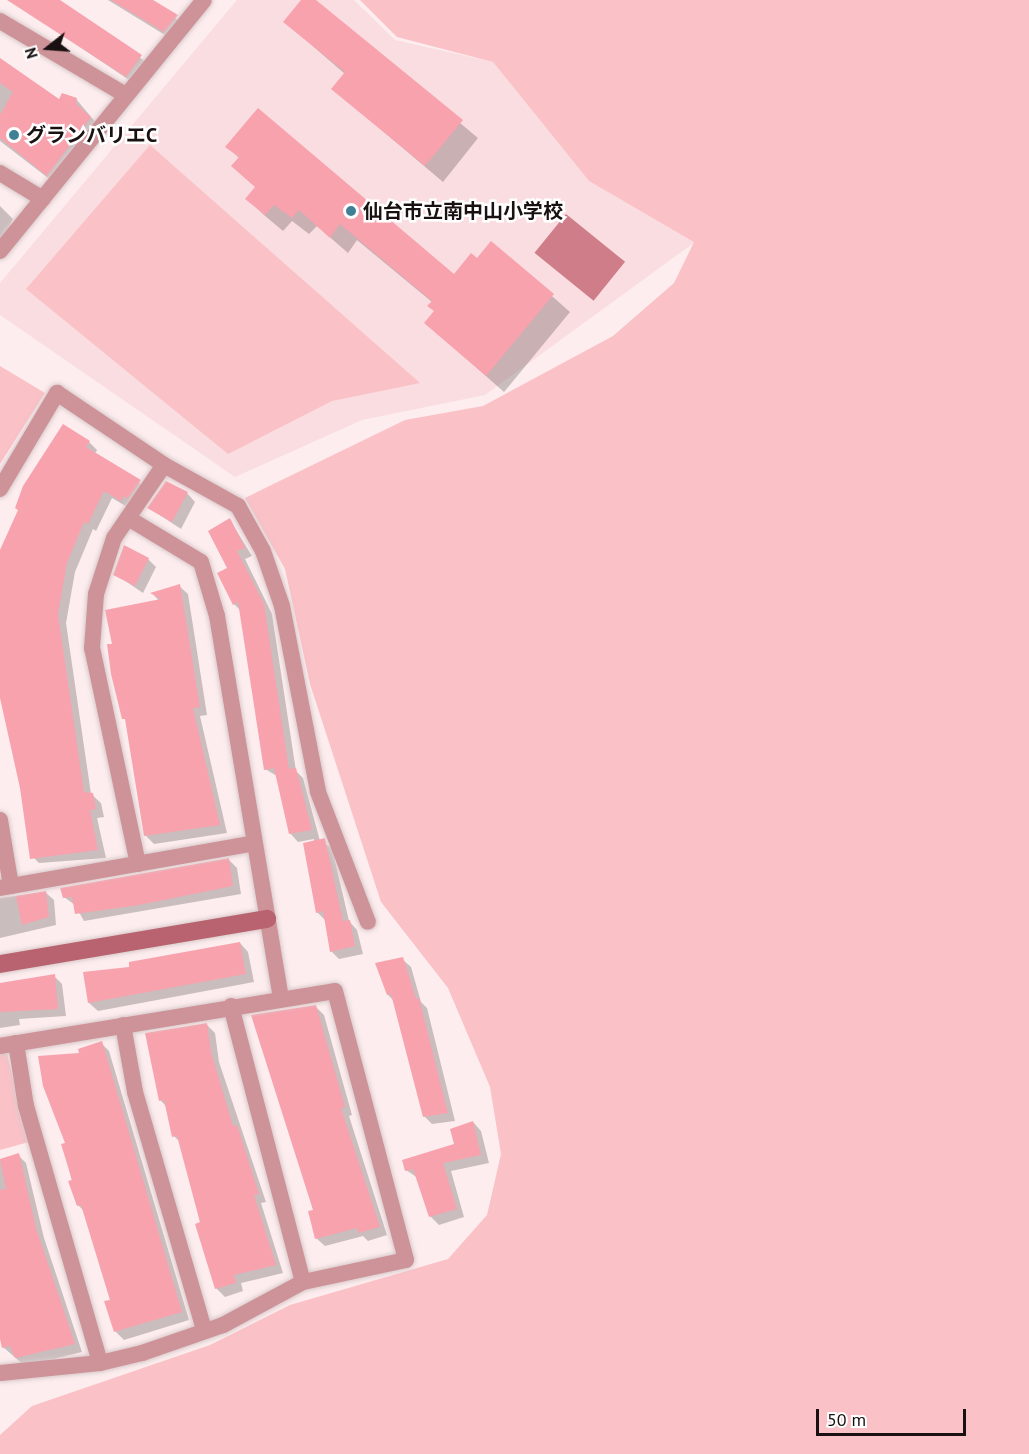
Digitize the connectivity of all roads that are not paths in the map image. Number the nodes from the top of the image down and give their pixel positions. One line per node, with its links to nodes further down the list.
1 (204, 0): 3 (street)
2 (0, 21): 3 (street)
3 (124, 94): 5 (street)
4 (0, 172): 5 (street)
5 (43, 199): 6 (street)
6 (0, 251)
7 (164, 465): 8 (street); 9 (street); 15 (street)
8 (0, 489)
9 (128, 518): 11 (street); 12 (street)
10 (0, 820): 13 (street)
11 (254, 843): 12 (street); 14 (street)
12 (138, 864): 13 (street)
13 (5, 887)
14 (267, 919): 16 (street); 17 (street)
15 (368, 922)
16 (0, 964)
17 (281, 997): 18 (street); 21 (street)
18 (231, 1006): 19 (street); 21 (street)
19 (123, 1025): 20 (street); 22 (street)
20 (8, 1045): 23 (street)
21 (303, 1282): 22 (street)
22 (204, 1330): 23 (street)
23 (100, 1363): 24 (street)
24 (0, 1373)

